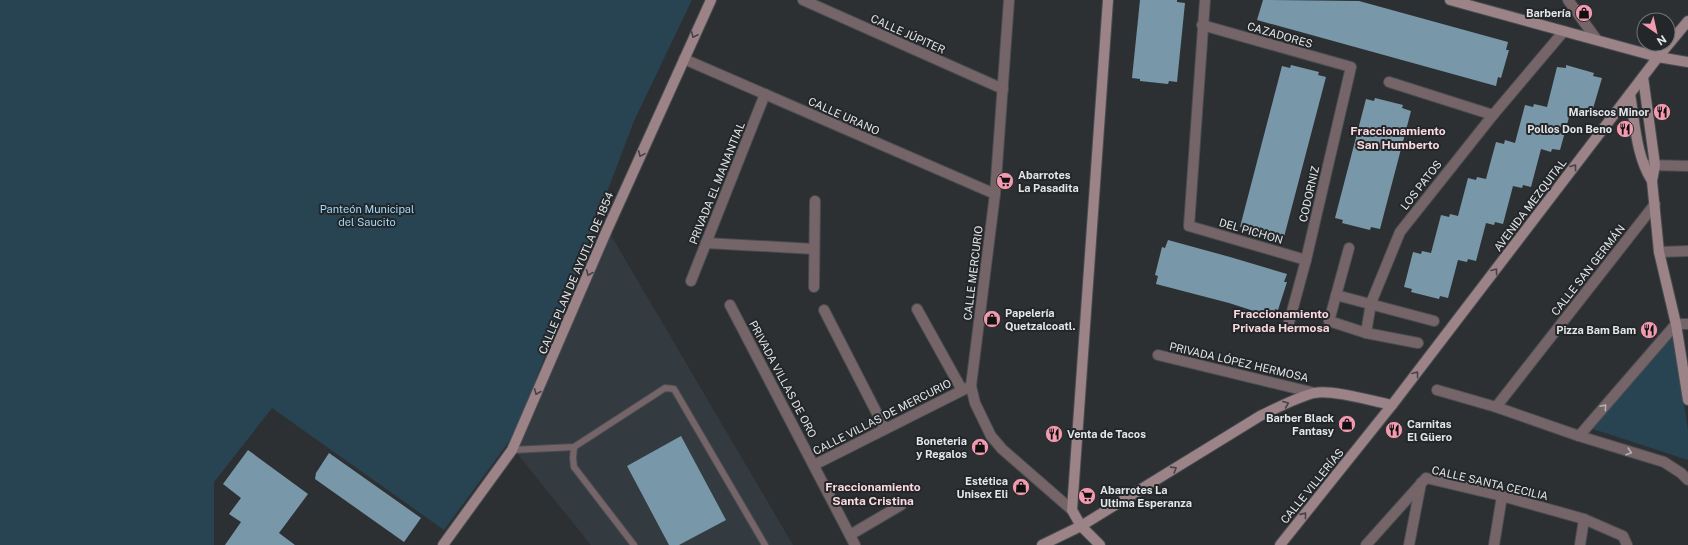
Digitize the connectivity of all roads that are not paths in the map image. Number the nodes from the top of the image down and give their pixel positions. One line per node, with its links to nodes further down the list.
1 (711, 0): 13 (main road, CALLE PLAN DE AYUTLA DE 1854, one-way to 13)
2 (803, 0): 18 (street, CALLE JÚPITER)
3 (1009, 0): 18 (street, CALLE MERCURIO)
4 (1108, 0): 65 (main road)
5 (1205, 0): 9 (street)
6 (1450, 0): 10 (main road)
7 (1568, 0): 11 (street)
8 (1688, 21): 12 (main road, AVENIDA MEZQUITAL)
9 (1202, 25): 15 (street, CAZADORES); 34 (street, DEL PICHON)
10 (1564, 31): 11 (main road); 21 (street, LOS PATOS)
11 (1597, 40): 12 (main road)
12 (1658, 57): 14 (main road); 16 (main road, AVENIDA MEZQUITAL)
13 (684, 59): 19 (street, CALLE URANO); 59 (main road, CALLE PLAN DE AYUTLA DE 1854, one-way to 59)
14 (1688, 62)
15 (1351, 67): 34 (street, CODORNIZ)
16 (1643, 77): 20 (main road, AVENIDA MEZQUITAL); 23 (main road)
17 (1389, 82): 21 (street)
18 (1003, 89): 26 (street, CALLE MERCURIO)
19 (765, 94): 26 (street, CALLE URANO); 29 (street, PRIVADA EL MANANTIAL)
20 (1630, 94): 22 (main road); 54 (main road, AVENIDA MEZQUITAL, one-way to 20)
21 (1493, 115): 38 (street, LOS PATOS)
22 (1643, 165): 23 (street); 25 (main road)
23 (1655, 165): 24 (street); 25 (main road)
24 (1688, 166)
25 (1652, 181): 28 (main road)
26 (995, 194): 49 (street, CALLE MERCURIO)
27 (815, 200): 31 (street)
28 (1655, 204): 33 (main road); 55 (street, CALLE SAN GERMÁN)
29 (706, 243): 31 (street); 35 (street, PRIVADA EL MANANTIAL)
30 (1349, 248): 37 (street)
31 (814, 249): 36 (street)
32 (1688, 251): 33 (street)
33 (1659, 252): 43 (main road)
34 (1306, 260): 45 (street, CODORNIZ)
35 (691, 281)
36 (814, 287)
37 (1336, 295): 38 (street); 46 (street)
38 (1371, 303): 42 (street); 46 (street, LOS PATOS)
39 (730, 305): 60 (street, PRIVADA VILLAS DE ORO)
40 (917, 309): 50 (street)
41 (824, 310): 56 (street)
42 (1434, 321)
43 (1676, 324): 44 (street); 53 (main road); 57 (street, one-way to 43)
44 (1688, 324)
45 (1288, 326)
46 (1366, 333): 47 (street)
47 (1418, 343)
48 (1158, 355): 52 (street, PRIVADA LÓPEZ HERMOSA)
49 (971, 386): 50 (street, CALLE VILLAS DE MERCURIO); 65 (street, CALLE MERCURIO)
50 (962, 390): 56 (street, CALLE VILLAS DE MERCURIO)
51 (1437, 390): 55 (street)
52 (1315, 393): 54 (main road); 67 (main road, one-way to 52)
53 (1688, 400)
54 (1392, 405): 75 (main road, CALLE VILLERÍAS, one-way to 54)
55 (1496, 406): 57 (street)
56 (885, 429): 60 (street, CALLE VILLAS DE MERCURIO)
57 (1579, 436): 61 (street, one-way to 61)
58 (574, 447): 59 (lane); 70 (lane); 71 (lane)
59 (512, 450): 69 (main road, CALLE PLAN DE AYUTLA DE 1854)
60 (814, 465): 68 (street, PRIVADA VILLAS DE ORO)
61 (1688, 480)
62 (1421, 483): 63 (street, CALLE SANTA CECILIA); 76 (street, CALLE SANTA CECILIA); 77 (street)
63 (1502, 496): 66 (street, CALLE SANTA CECILIA); 78 (street)
64 (901, 505): 68 (street)
65 (1072, 510): 67 (main road)
66 (1584, 519): 79 (street); 80 (street, CALLE SANTA CECILIA)
67 (1081, 526): 73 (main road); 74 (main road)
68 (850, 535): 72 (street, PRIVADA VILLAS DE ORO)
69 (443, 545)
70 (634, 545)
71 (765, 545)
72 (855, 545)
73 (1042, 545)
74 (1100, 545)
75 (1280, 545)
76 (1366, 545)
77 (1409, 545)
78 (1494, 545)
79 (1580, 545)
80 (1627, 545)

